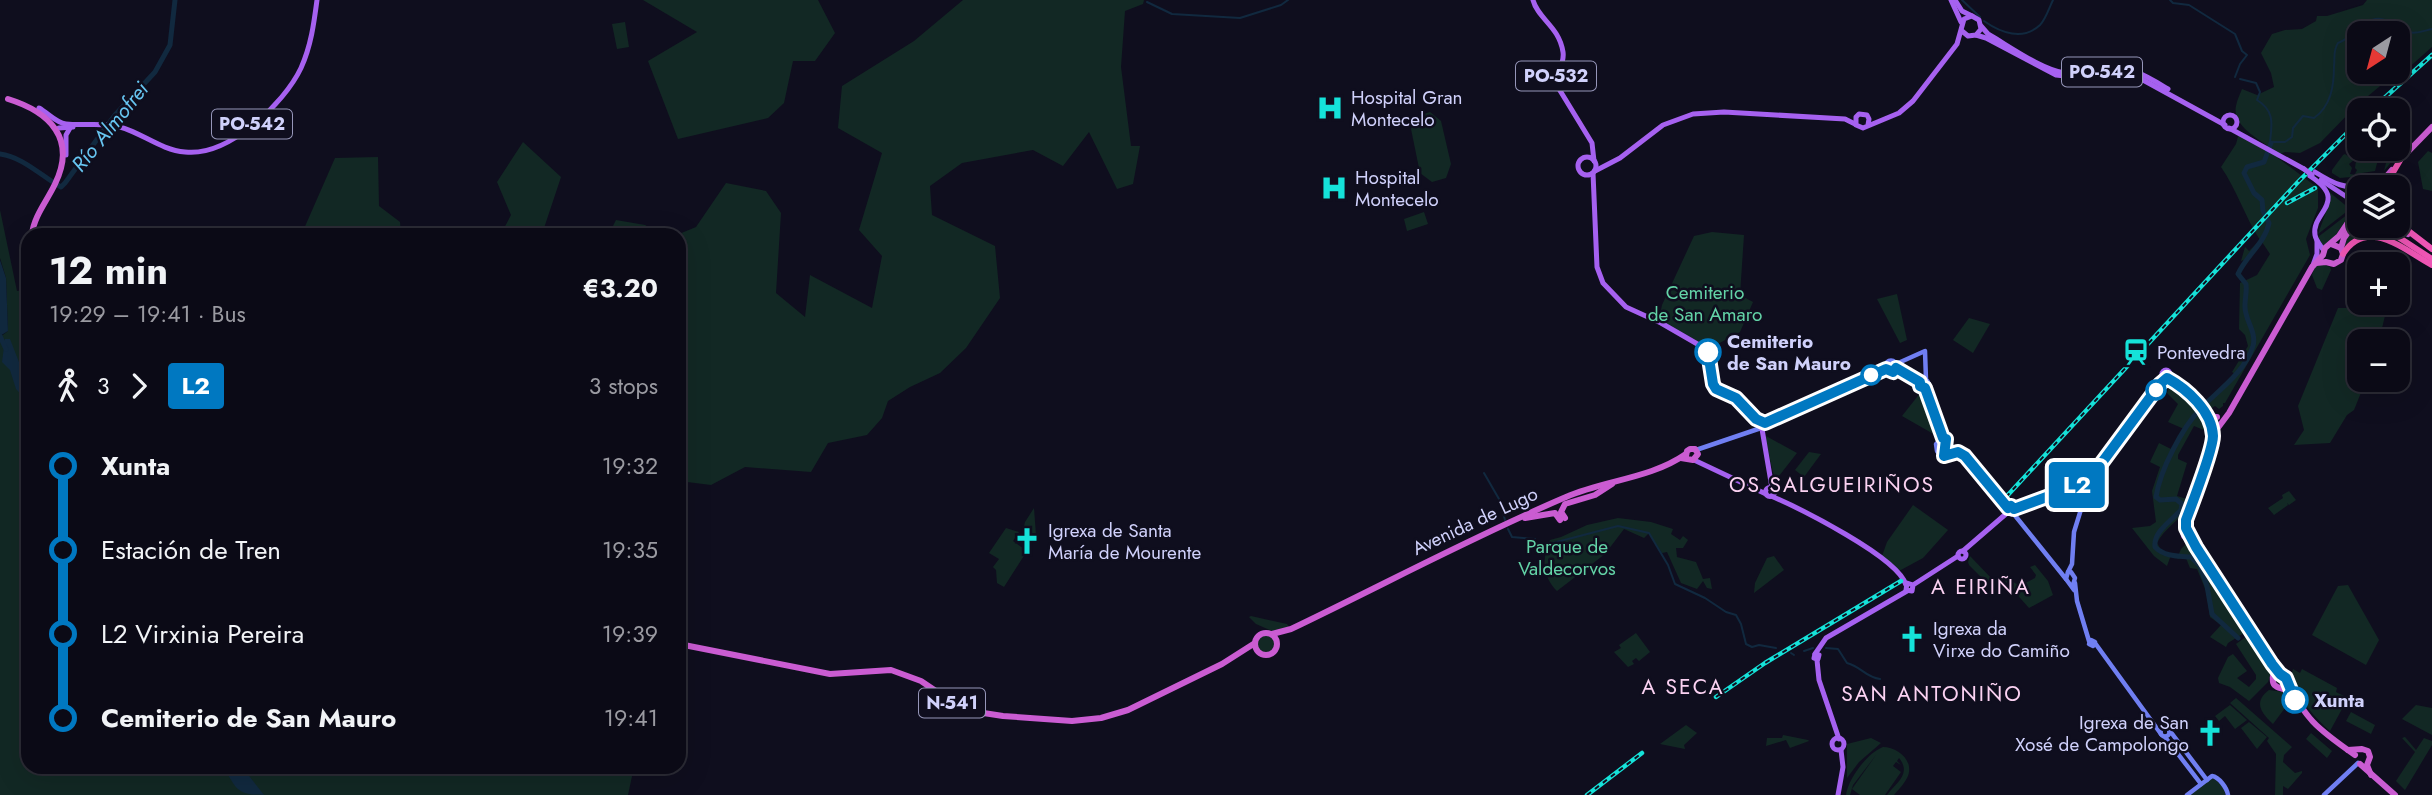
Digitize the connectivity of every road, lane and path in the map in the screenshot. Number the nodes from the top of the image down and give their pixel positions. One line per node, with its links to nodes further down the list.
1 (317, 0): 19 (main road, PO-542)
2 (1533, 0): 26 (main road, PO-532)
3 (1953, 0): 4 (main road, PO-542); 5 (main road, PO-542)
4 (1972, 16): 5 (main road); 6 (main road, PO-542)
5 (1961, 22): 7 (main road, PO-542)
6 (1981, 26): 8 (main road); 14 (main road, PO-542)
7 (1962, 31): 8 (main road, PO-542); 9 (main road)
8 (1973, 35): 9 (main road); 21 (main road, PO-542)
9 (1957, 44): 16 (main road)
10 (4, 99): 11 (highway)
11 (37, 108): 19 (main road, PO-542); 23 (highway); 27 (highway)
12 (1856, 116): 13 (main road); 15 (main road); 18 (main road)
13 (1868, 117): 16 (main road); 20 (main road)
14 (2226, 117): 17 (main road, PO-542); 21 (main road)
15 (1845, 119): 18 (main road); 31 (main road)
16 (1881, 120): 20 (main road)
17 (2237, 122): 21 (main road); 24 (main road)
18 (1856, 124): 20 (main road)
19 (72, 125): 23 (main road, PO-542); 27 (main road)
20 (1868, 125)
21 (2227, 127): 24 (main road)
22 (2432, 127): 25 (highway)
23 (59, 128): 27 (highway)
24 (2248, 137): 35 (main road, bridge)
25 (2410, 149)
26 (1594, 151): 28 (main road); 30 (main road)
27 (65, 154): 41 (highway)
28 (1588, 158): 30 (main road); 34 (main road)
29 (2399, 161): 33 (highway)
30 (1595, 162): 31 (main road); 32 (main road)
31 (1606, 165): 32 (main road)
32 (1594, 172): 34 (main road); 37 (main road)
33 (2390, 173): 36 (highway)
34 (1582, 174): 37 (main road)
35 (2313, 175): 38 (main road); 39 (main road, bridge); 44 (main road)
36 (2387, 175)
37 (1594, 185): 55 (main road)
38 (2347, 186)
39 (2347, 200)
40 (2347, 223): 46 (highway)
41 (34, 228)
42 (2347, 234): 47 (highway)
43 (2410, 235): 48 (highway)
44 (2316, 238): 49 (main road); 50 (main road)
45 (2409, 238): 48 (highway)
46 (2331, 244): 47 (highway); 49 (highway)
47 (2342, 251): 49 (highway); 51 (highway)
48 (2432, 254)
49 (2324, 256): 50 (highway)
50 (2314, 265): 54 (highway)
51 (2432, 265)
52 (1896, 366): 53 (main road); 53 (main road); 55 (main road)
53 (1923, 381): 56 (main road)
54 (2215, 422): 60 (main road); 79 (highway)
55 (1762, 427): 57 (main road); 61 (main road)
56 (1943, 438): 58 (main road); 58 (main road)
57 (1694, 454): 59 (highway, Avenida de Lugo / N-541); 61 (main road, Avenida de Lugo)
58 (1944, 456): 63 (main road)
59 (1614, 483): 64 (highway, Avenida de Lugo / N-541); 64 (highway)
60 (2080, 487): 62 (main road); 62 (main road); 63 (main road)
61 (1767, 491): 71 (main road, Avenida de Lugo)
62 (2082, 500): 65 (main road)
63 (2011, 511): 66 (main road); 71 (main road)
64 (1509, 522): 72 (highway, Avenida de Lugo / N-541)
65 (2072, 552): 67 (main road); 68 (main road)
66 (2060, 570): 67 (main road); 69 (main road)
67 (2068, 572): 68 (main road); 69 (main road)
68 (2074, 576): 70 (main road)
69 (2066, 579): 70 (main road)
70 (2074, 584): 83 (main road)
71 (1906, 588): 87 (main road)
72 (1292, 629): 73 (highway, Avenida de Lugo / N-541); 74 (highway, Avenida de Lugo / N-541)
73 (1272, 634): 74 (highway); 75 (highway, N-541)
74 (1277, 642): 77 (highway, N-541)
75 (1255, 643): 77 (highway); 78 (highway, N-541)
76 (686, 645): 78 (highway, N-541)
77 (1259, 652): 78 (highway, N-541)
78 (1222, 664)
79 (2276, 676): 80 (highway); 81 (highway)
80 (2287, 682): 81 (highway); 82 (highway)
81 (2282, 688): 82 (highway)
82 (2291, 692): 84 (highway)
83 (2163, 733): 85 (main road); 86 (main road)
84 (2359, 759): 90 (main road); 91 (highway)
85 (2207, 780): 86 (main road); 89 (main road)
86 (2201, 784): 88 (main road)
87 (1838, 795)
88 (2187, 795)
89 (2228, 795)
90 (2324, 795)
91 (2395, 795)

